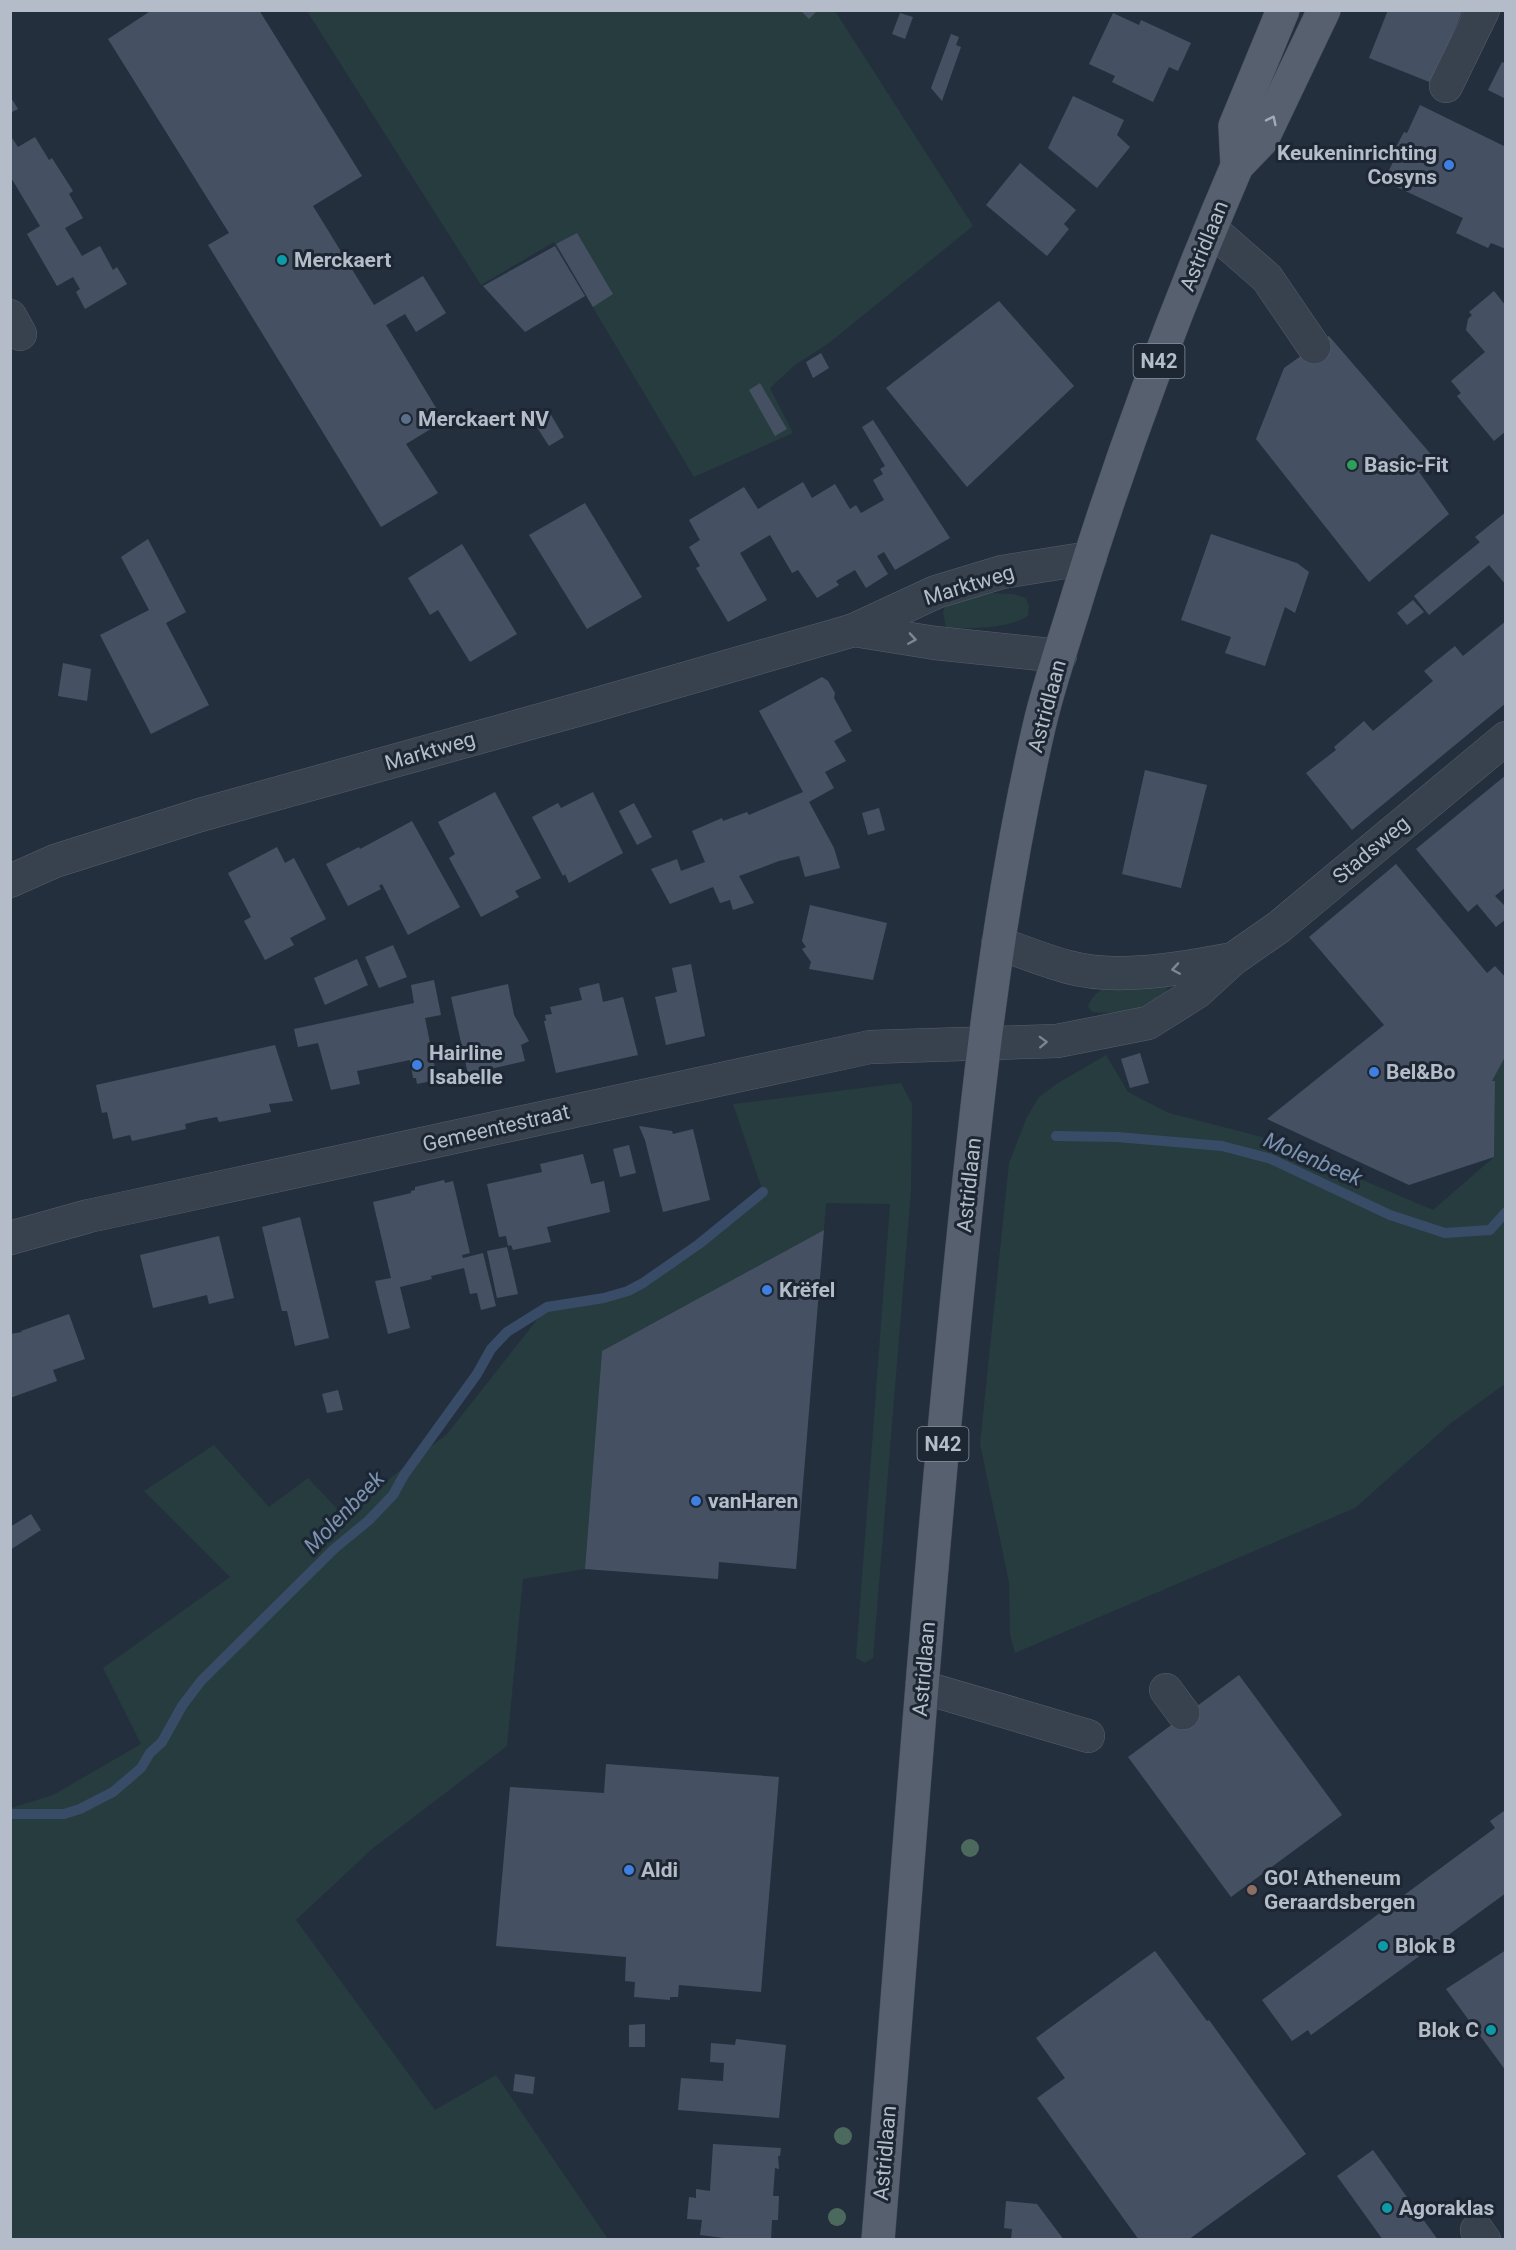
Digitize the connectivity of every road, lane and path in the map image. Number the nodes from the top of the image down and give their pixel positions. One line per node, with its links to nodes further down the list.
1 (1283, 10): 5 (main road, Astridlaan / N42)
2 (1324, 10): 5 (main road, Astridlaan / N42, one-way to 2)
3 (1483, 10): 4 (street)
4 (1446, 86)
5 (1237, 166): 6 (main road, Astridlaan / N42)
6 (1211, 229): 7 (street); 8 (main road, Astridlaan / N42)
7 (1314, 347)
8 (1090, 558): 9 (street, Marktweg); 10 (main road, Astridlaan / N42)
9 (854, 630): 10 (street, Marktweg, one-way to 10); 12 (street, Marktweg)
10 (1060, 656): 13 (main road, Astridlaan / N42)
11 (1506, 738): 14 (street, Stadsweg)
12 (10, 881)
13 (998, 943): 14 (street, Stadsweg, one-way to 13); 15 (main road, Astridlaan / N42)
14 (1233, 958): 15 (street, Stadsweg, one-way to 14)
15 (985, 1043): 16 (street, Gemeentestraat); 17 (main road, Astridlaan / N42)
16 (10, 1238)
17 (922, 1687): 18 (street); 19 (main road, Astridlaan / N42)
18 (1088, 1736)
19 (878, 2240)

